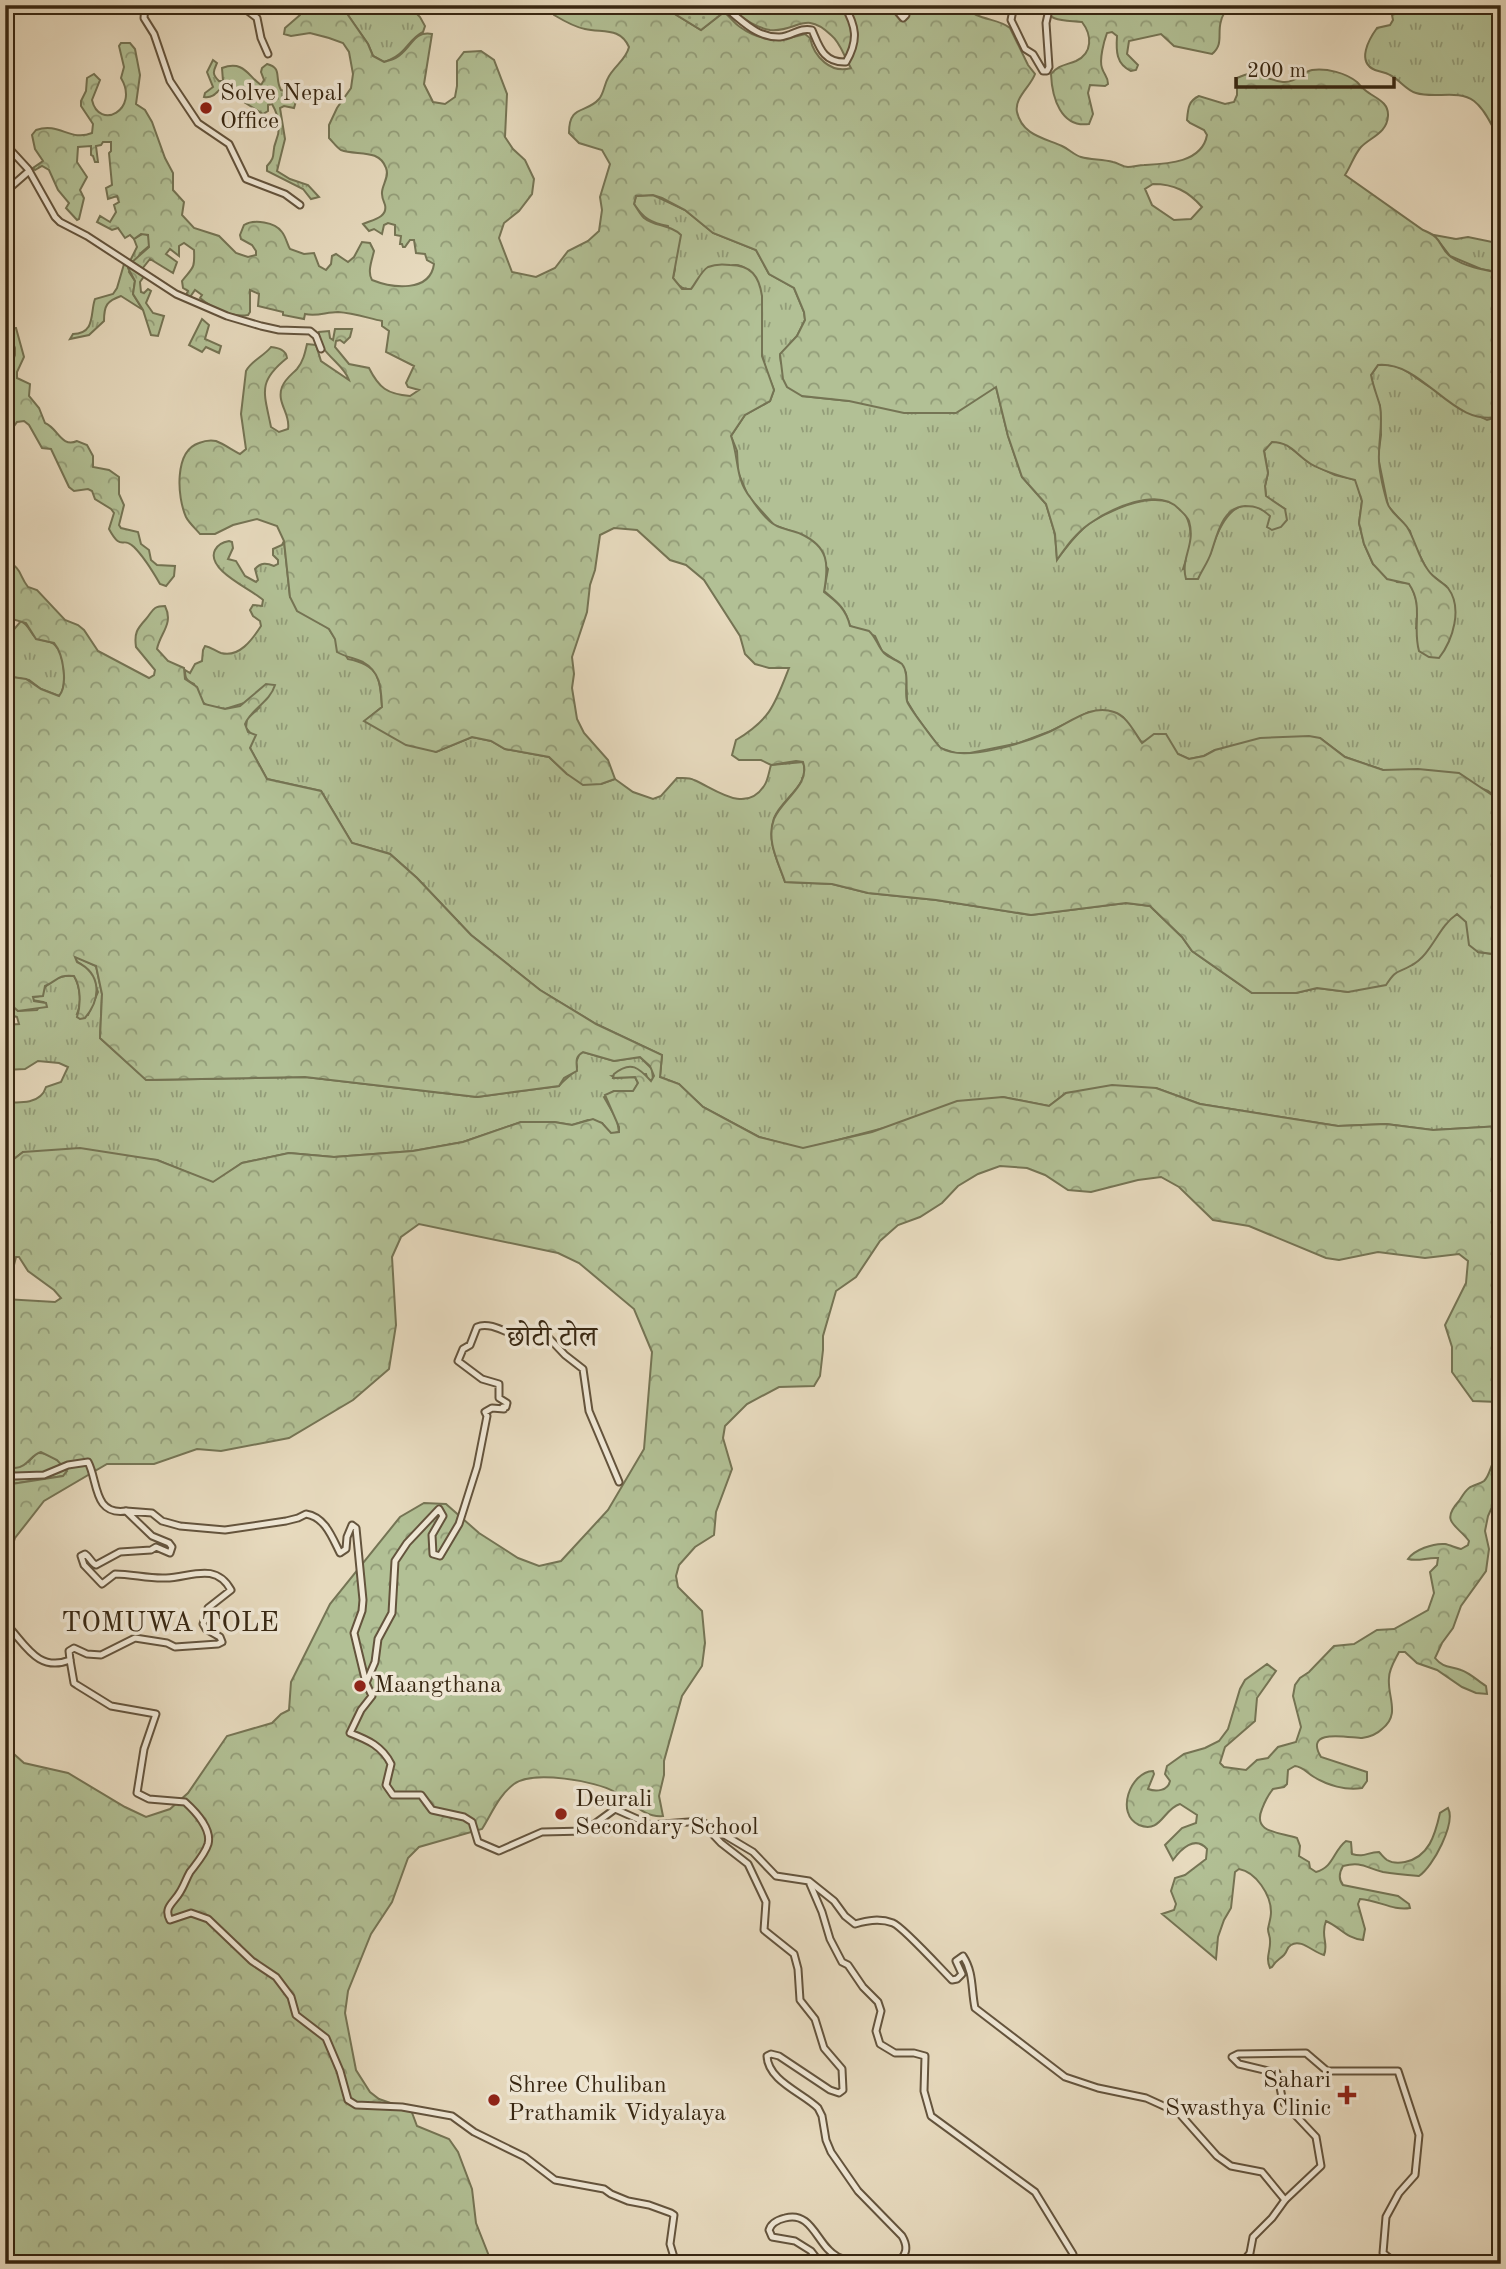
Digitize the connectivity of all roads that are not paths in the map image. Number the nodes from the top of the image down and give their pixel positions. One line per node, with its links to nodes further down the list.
1 (145, 5): 15 (street)
2 (240, 5): 11 (street)
3 (721, 5): 4 (street)
4 (844, 5)
5 (892, 5): 6 (street)
6 (906, 5)
7 (969, 5): 8 (street)
8 (975, 5)
9 (1014, 5): 10 (street)
10 (1050, 5)
11 (268, 54)
12 (5, 144): 13 (street)
13 (29, 171): 14 (street); 16 (street)
14 (5, 192)
15 (300, 205)
16 (321, 349)
17 (5, 1474): 19 (street)
18 (619, 1482): 22 (street)
19 (126, 1511): 21 (street); 22 (street)
20 (5, 1623): 21 (street)
21 (70, 1660): 26 (street)
22 (366, 1683): 23 (street)
23 (701, 1821): 24 (street); 29 (street)
24 (809, 1881): 25 (street); 30 (street)
25 (1285, 2200): 31 (street); 32 (street)
26 (676, 2264)
27 (821, 2264): 28 (street)
28 (887, 2264)
29 (897, 2264)
30 (1070, 2264)
31 (1241, 2264)
32 (1397, 2264)

